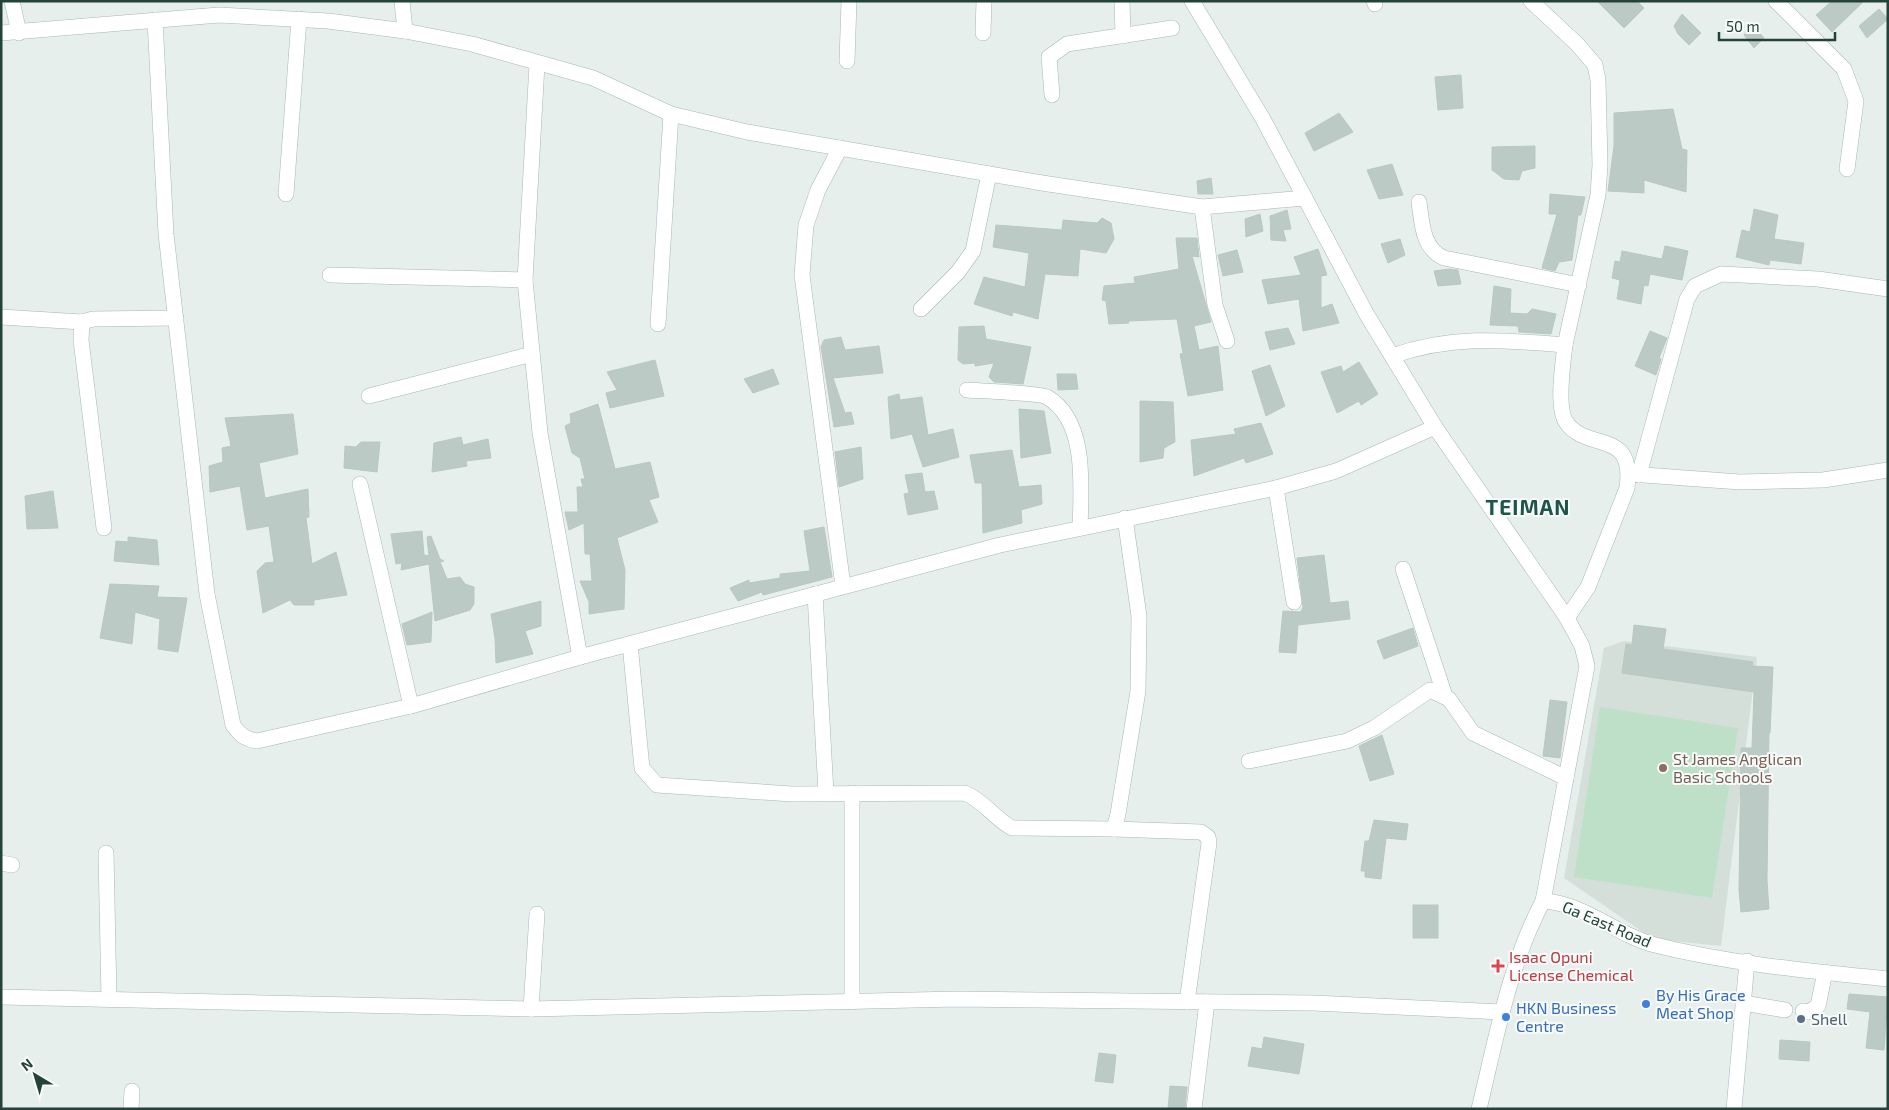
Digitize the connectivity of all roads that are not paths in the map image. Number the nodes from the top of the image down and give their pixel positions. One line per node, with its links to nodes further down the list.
1 (12, 1): 15 (street)
2 (402, 1): 13 (street)
3 (849, 1): 18 (street)
4 (984, 1): 16 (street)
5 (1122, 1): 17 (street)
6 (1192, 1): 26 (street)
7 (1531, 1): 31 (street)
8 (1776, 1): 23 (street)
9 (219, 8): 10 (street); 11 (street)
10 (299, 19): 13 (street); 25 (street)
11 (154, 20): 15 (street); 35 (street)
12 (1172, 28): 17 (street)
13 (405, 31): 19 (street)
14 (1, 33): 15 (street)
15 (19, 33)
16 (984, 33)
17 (1123, 36): 20 (street)
18 (847, 61)
19 (537, 64): 21 (street); 30 (street)
20 (1052, 96)
21 (672, 114): 22 (street); 37 (street)
22 (840, 148): 24 (street); 53 (street)
23 (1847, 169)
24 (989, 174): 28 (street); 33 (street)
25 (286, 194)
26 (1306, 198): 28 (street); 41 (street)
27 (1419, 202): 31 (street)
28 (1202, 208): 38 (street)
29 (330, 275): 30 (street)
30 (525, 280): 40 (street)
31 (1579, 285): 39 (street)
32 (1888, 289): 46 (street)
33 (921, 309)
34 (1, 316): 36 (street)
35 (176, 318): 36 (street); 60 (street)
36 (82, 322): 50 (street)
37 (658, 324)
38 (1227, 341)
39 (1565, 345): 41 (street); 46 (street)
40 (532, 354): 43 (street); 58 (street)
41 (1392, 356): 44 (street)
42 (967, 390): 51 (street)
43 (369, 396)
44 (1435, 427): 48 (street); 56 (street)
45 (1888, 470): 46 (street)
46 (1634, 474): 56 (street)
47 (360, 484): 60 (street)
48 (1276, 488): 49 (street); 55 (street)
49 (1125, 518): 51 (street); 65 (street)
50 (104, 528)
51 (1080, 528): 53 (street)
52 (1403, 569): 59 (street)
53 (843, 586): 54 (street)
54 (815, 594): 57 (street); 63 (street)
55 (1294, 602)
56 (1567, 618): 62 (street)
57 (630, 644): 58 (street); 63 (street)
58 (580, 657): 60 (street)
59 (1444, 696): 61 (street); 62 (street)
60 (411, 706)
61 (1249, 761)
62 (1566, 778): 67 (street)
63 (826, 793): 64 (street)
64 (852, 793): 65 (street); 74 (street)
65 (1114, 829): 75 (street)
66 (106, 853): 73 (street)
67 (1543, 901): 69 (street, Ga East Road); 81 (street, Ga East Road)
68 (537, 914): 78 (street)
69 (1747, 961): 70 (street, Ga East Road); 77 (street)
70 (1825, 972): 71 (street, Ga East Road); 80 (street)
71 (1888, 979)
72 (1, 997): 73 (street)
73 (109, 999): 78 (street)
74 (852, 1002): 75 (street); 78 (street)
75 (1187, 1002): 76 (street)
76 (1206, 1002): 81 (street); 84 (street)
77 (1743, 1003): 79 (street); 86 (street)
78 (531, 1009)
79 (1785, 1010)
80 (1803, 1011)
81 (1502, 1012): 85 (street, Ga East Road)
82 (132, 1091): 83 (street)
83 (131, 1109)
84 (1194, 1109)
85 (1479, 1109)
86 (1734, 1109)

